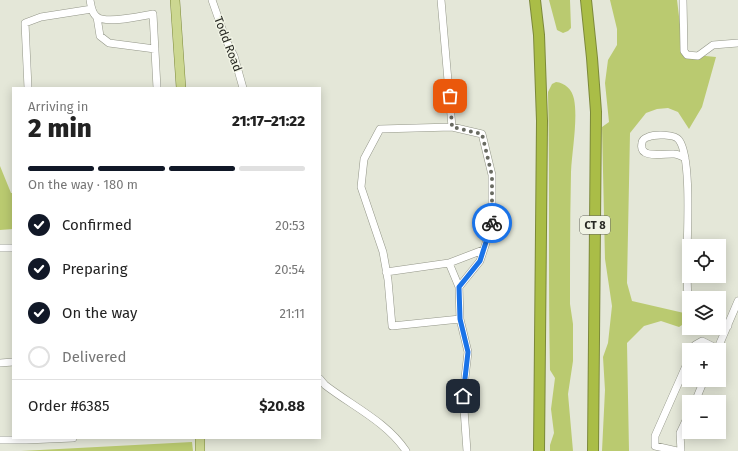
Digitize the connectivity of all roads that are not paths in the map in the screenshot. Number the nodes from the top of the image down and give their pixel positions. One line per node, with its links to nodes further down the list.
1 (90, 0): 8 (street)
2 (175, 0): 14 (main road)
3 (212, 0): 15 (street, Todd Road)
4 (441, 0): 16 (street)
5 (535, 0): 40 (highway)
6 (586, 0): 41 (highway, CT 8)
7 (683, 0): 10 (street)
8 (92, 9): 9 (street); 12 (street)
9 (97, 17): 11 (street); 11 (street)
10 (738, 43)
11 (155, 49): 13 (street)
12 (28, 87)
13 (157, 87)
14 (180, 87)
15 (243, 87)
16 (452, 127): 20 (street); 22 (street)
17 (685, 158): 17 (street); 24 (street)
18 (0, 248): 19 (street)
19 (12, 248)
20 (483, 250): 21 (street); 23 (street)
21 (449, 263): 22 (street); 23 (street)
22 (386, 272): 26 (street)
23 (459, 287): 26 (street)
24 (688, 291)
25 (738, 301): 27 (street)
26 (460, 319): 39 (street)
27 (728, 326): 28 (street)
28 (721, 343)
29 (0, 362): 30 (street)
30 (12, 362)
31 (682, 375): 42 (street)
32 (321, 380): 38 (street)
33 (682, 429): 43 (street)
34 (50, 439): 36 (street)
35 (200, 439): 37 (main road)
36 (0, 440)
37 (200, 451)
38 (406, 451)
39 (467, 451)
40 (539, 451)
41 (593, 451)
42 (677, 451)
43 (681, 451)

